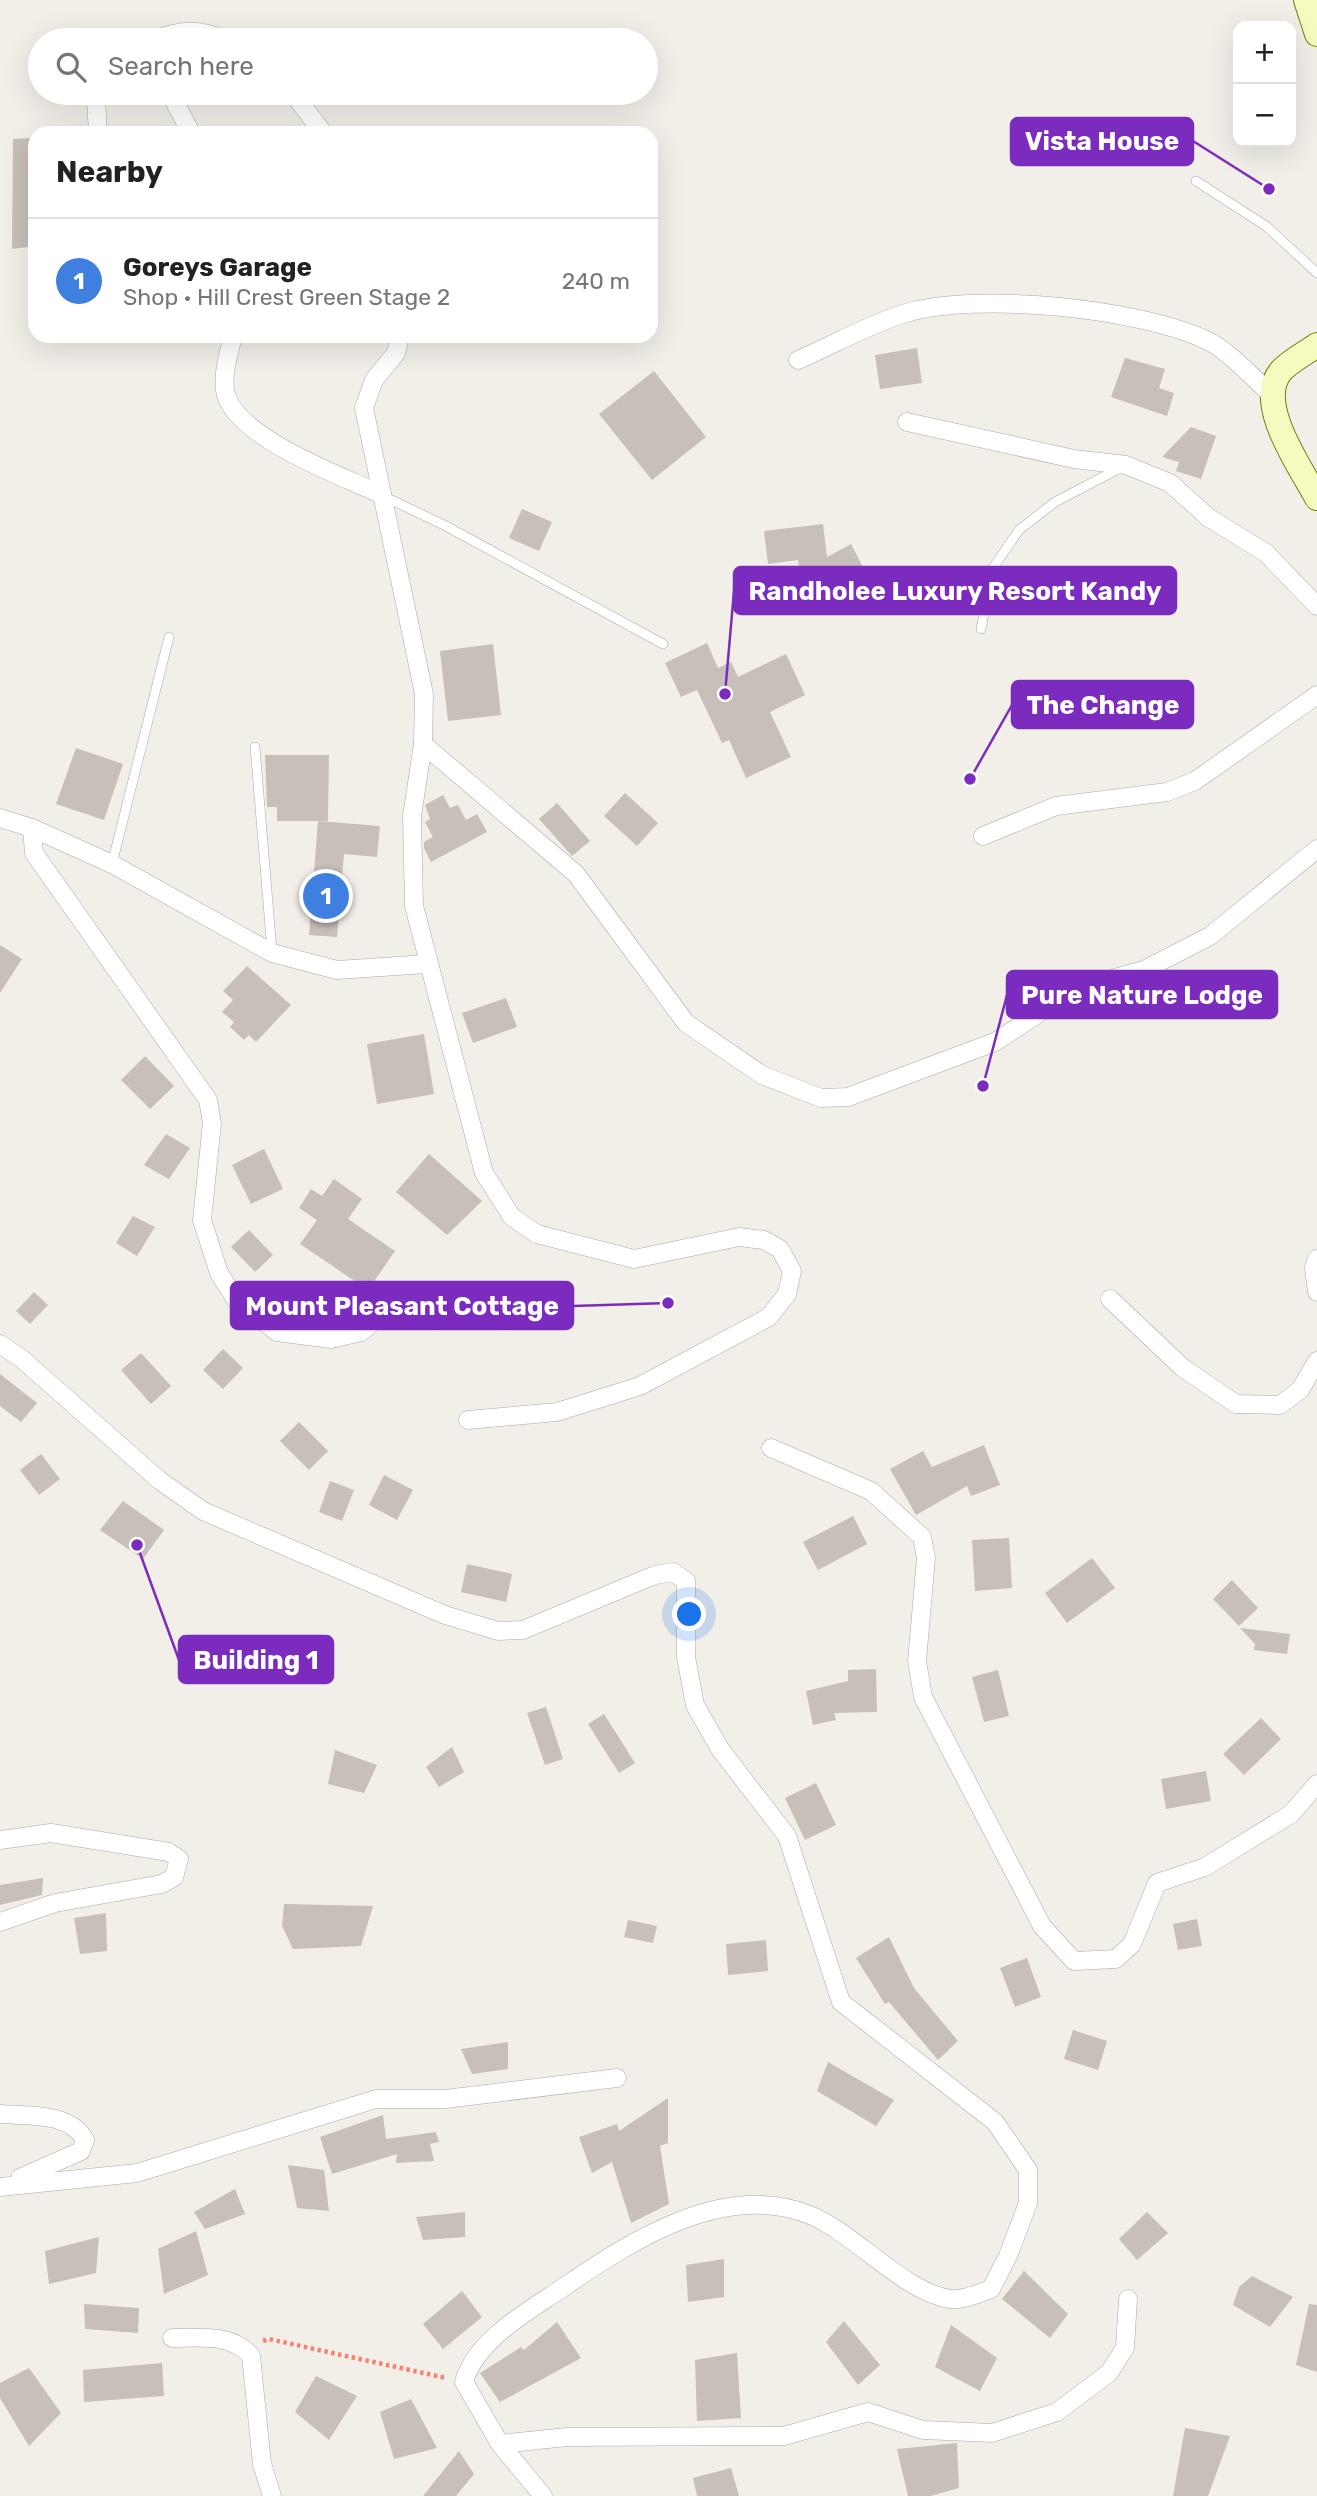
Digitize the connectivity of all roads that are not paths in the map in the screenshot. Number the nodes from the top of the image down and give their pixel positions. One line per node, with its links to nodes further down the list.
1 (1306, 0): 2 (street)
2 (1317, 34)
3 (96, 105): 6 (street)
4 (176, 105): 7 (street)
5 (302, 105): 8 (street)
6 (98, 126)
7 (187, 126)
8 (318, 126)
9 (1196, 181): 10 (lane)
10 (1317, 273)
11 (231, 343): 18 (street)
12 (398, 343): 18 (street)
13 (1317, 345): 15 (street)
14 (798, 360): 15 (street)
15 (1272, 395): 19 (street)
16 (907, 422): 17 (street)
17 (1126, 465): 20 (street); 21 (lane)
18 (382, 495): 23 (lane); 25 (street)
19 (1317, 498)
20 (1317, 606)
21 (981, 629)
22 (169, 637): 31 (lane)
23 (663, 645)
24 (1317, 695): 29 (street)
25 (423, 744): 30 (street); 33 (street)
26 (255, 747): 32 (lane)
27 (0, 818): 28 (street)
28 (32, 828): 31 (street); 35 (street)
29 (983, 836)
30 (1317, 849)
31 (112, 864): 32 (street)
32 (272, 953): 33 (street)
33 (427, 964): 40 (street)
34 (1317, 1259): 36 (street)
35 (409, 1292)
36 (1317, 1292)
37 (1110, 1299): 39 (street)
38 (0, 1344): 50 (street)
39 (1317, 1361)
40 (468, 1420)
41 (771, 1448): 42 (street)
42 (1317, 1784)
43 (0, 1840): 44 (street)
44 (0, 1922)
45 (617, 2078): 47 (street)
46 (0, 2114): 47 (street)
47 (0, 2186)
48 (1128, 2299): 50 (street)
49 (172, 2338): 51 (street)
50 (500, 2444): 52 (street)
51 (272, 2496)
52 (543, 2496)

